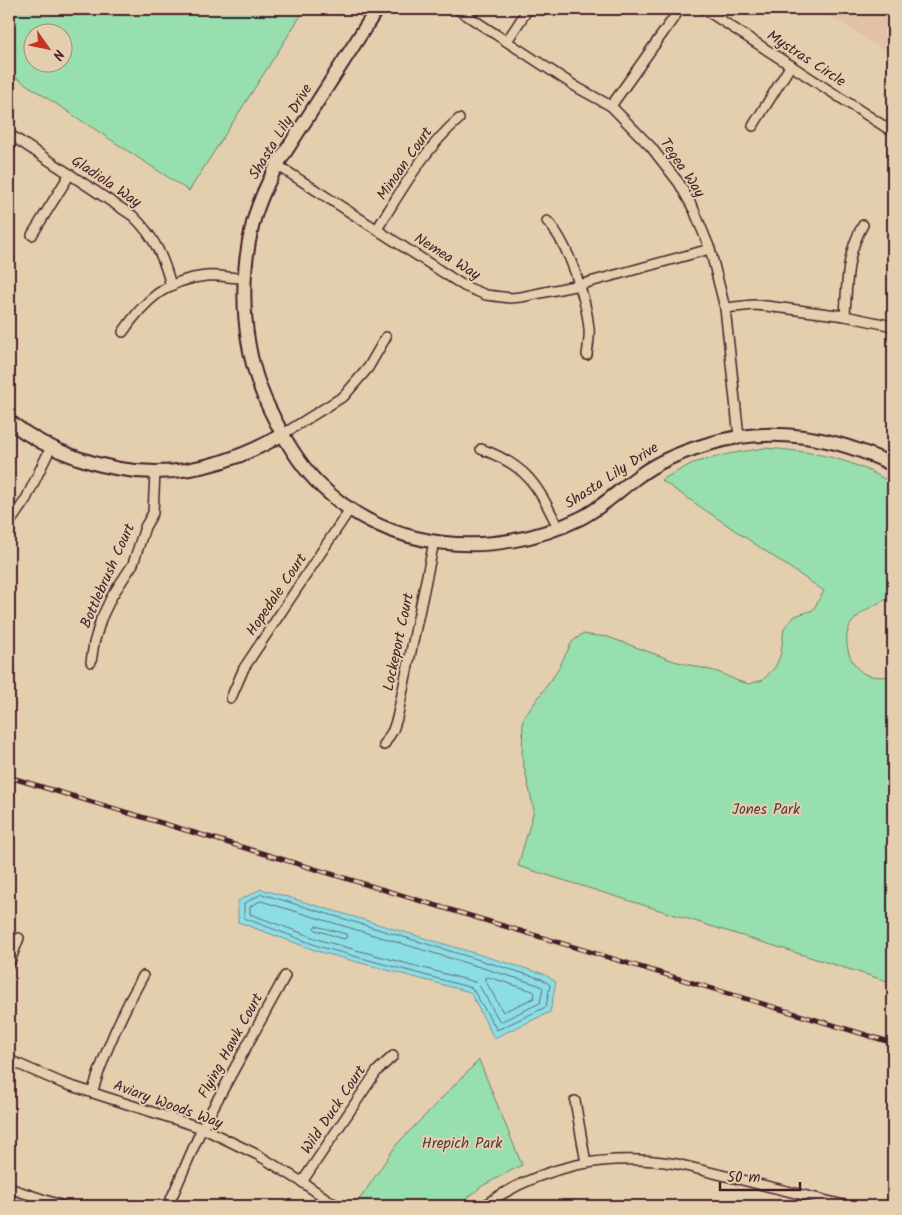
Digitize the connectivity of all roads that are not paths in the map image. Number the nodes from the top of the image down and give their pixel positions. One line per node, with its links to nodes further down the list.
1 (376, 9): 13 (street, Shasta Lily Drive)
2 (458, 9): 6 (street, Tegea Way)
3 (528, 9): 6 (street)
4 (680, 9): 8 (street)
5 (704, 9): 7 (street, Mystras Circle)
6 (507, 41): 8 (street, Tegea Way)
7 (791, 65): 10 (street); 11 (street, Mystras Circle)
8 (610, 106): 19 (street, Tegea Way)
9 (459, 118): 17 (street, Minoan Court)
10 (753, 126)
11 (893, 132)
12 (9, 134): 14 (street, Gladiola Way)
13 (277, 165): 17 (street, Nemea Way); 20 (street, Shasta Lily Drive)
14 (70, 174): 18 (street); 22 (street, Gladiola Way)
15 (547, 221): 21 (street)
16 (863, 225): 24 (street)
17 (377, 229): 21 (street, Nemea Way)
18 (32, 235)
19 (710, 249): 21 (street, Nemea Way); 23 (street, Tegea Way)
20 (244, 278): 22 (street); 30 (street, Shasta Lily Drive)
21 (579, 285): 28 (street)
22 (171, 286): 26 (street)
23 (725, 308): 24 (street); 31 (street, Tegea Way)
24 (845, 316): 25 (street)
25 (893, 326)
26 (122, 332)
27 (386, 337): 30 (street)
28 (587, 355)
29 (9, 421): 32 (street)
30 (283, 434): 35 (street); 36 (street, Shasta Lily Drive)
31 (739, 437): 34 (street, Shasta Lily Drive); 38 (street, Shasta Lily Drive)
32 (51, 447): 35 (street); 37 (street)
33 (481, 449): 38 (street)
34 (893, 465)
35 (155, 472): 40 (street, Bottlebrush Court)
36 (350, 509): 39 (street, Shasta Lily Drive); 41 (street, Hopedale Court)
37 (9, 524)
38 (558, 527): 39 (street, Shasta Lily Drive)
39 (434, 542): 42 (street, Lockeport Court)
40 (91, 662)
41 (231, 698)
42 (384, 745)
43 (19, 938): 44 (street)
44 (9, 964)
45 (143, 976): 49 (street)
46 (285, 976): 51 (street, Flying Hawk Court)
47 (393, 1056): 53 (street, Wild Duck Court)
48 (9, 1060): 49 (street, Aviary Woods Way)
49 (92, 1093): 51 (street, Aviary Woods Way)
50 (575, 1101): 52 (street)
51 (202, 1128): 53 (street, Aviary Woods Way); 57 (street, Flying Hawk Court)
52 (586, 1163): 55 (street); 59 (street)
53 (302, 1182): 58 (street, Aviary Woods Way)
54 (9, 1188): 56 (street)
55 (835, 1205): 60 (street)
56 (63, 1206)
57 (168, 1206)
58 (337, 1206)
59 (484, 1206)
60 (848, 1206)

